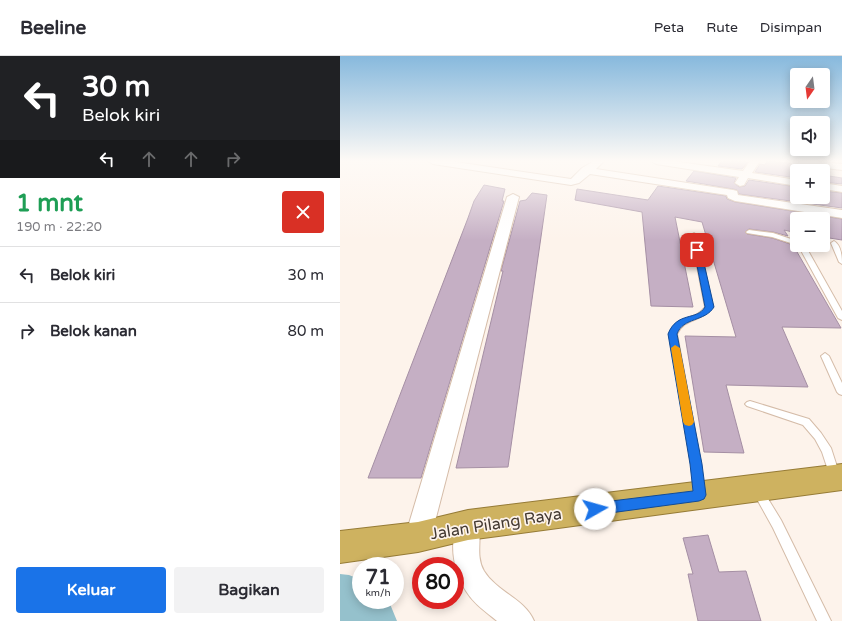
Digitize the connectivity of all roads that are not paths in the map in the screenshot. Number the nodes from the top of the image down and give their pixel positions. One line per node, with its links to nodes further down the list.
1 (702, 187): 5 (street)
2 (737, 187): 5 (street)
3 (832, 187): 4 (street)
4 (842, 189)
5 (733, 193): 7 (street)
6 (513, 197): 22 (street)
7 (842, 214)
8 (749, 232): 10 (lane)
9 (694, 235): 20 (lane)
10 (790, 240)
11 (834, 243): 13 (lane)
12 (806, 252): 14 (lane)
13 (842, 262)
14 (842, 318)
15 (825, 356): 16 (lane)
16 (842, 392)
17 (750, 404): 18 (lane)
18 (839, 478): 19 (highway, Jalan Pilang Raya)
19 (756, 488): 20 (highway, Jalan Pilang Raya); 25 (lane)
20 (699, 495): 21 (highway, Jalan Pilang Raya)
21 (468, 525): 22 (highway, Jalan Pilang Raya); 24 (street)
22 (418, 537): 23 (highway, Jalan Pilang Raya)
23 (340, 547)
24 (520, 621)
25 (824, 621)

